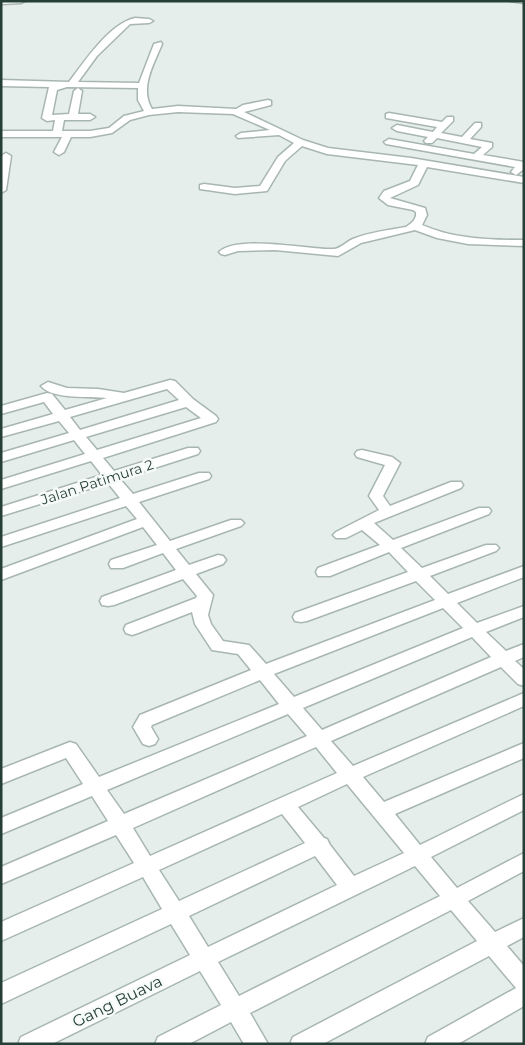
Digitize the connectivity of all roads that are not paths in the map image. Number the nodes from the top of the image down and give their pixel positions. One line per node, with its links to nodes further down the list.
1 (21, 1): 4 (street)
2 (514, 1): 3 (street)
3 (524, 1)
4 (1, 2)
5 (149, 21): 9 (street)
6 (158, 44): 8 (street)
7 (1, 83): 9 (street)
8 (143, 86): 9 (street); 12 (street)
9 (73, 87): 14 (street); 16 (street)
10 (268, 103): 11 (street)
11 (238, 111): 12 (street); 19 (street)
12 (149, 112): 22 (street)
13 (389, 116): 23 (street)
14 (73, 117): 15 (street); 16 (street)
15 (90, 117)
16 (60, 118): 20 (street)
17 (478, 125): 25 (street)
18 (396, 128): 23 (street)
19 (279, 132): 24 (street); 26 (street)
20 (57, 133): 21 (street); 22 (street)
21 (1, 134)
22 (68, 134): 29 (street)
23 (434, 135): 25 (street); 28 (street)
24 (241, 136)
25 (464, 140): 31 (street)
26 (300, 142): 32 (street); 36 (street)
27 (389, 142): 28 (street)
28 (422, 148): 31 (street); 32 (street)
29 (59, 152)
30 (6, 156): 37 (street)
31 (477, 156): 34 (street)
32 (411, 161): 33 (street)
33 (424, 164): 35 (street); 38 (street)
34 (516, 172)
35 (524, 180)
36 (204, 188)
37 (1, 190)
38 (415, 226): 39 (street); 40 (street)
39 (524, 243)
40 (225, 252)
41 (48, 386): 42 (street)
42 (124, 397): 43 (street); 45 (street)
43 (188, 402): 47 (street); 50 (street)
44 (1, 410): 45 (street)
45 (62, 415): 46 (street); 47 (street)
46 (1, 433)
47 (78, 435): 50 (street); 51 (street)
48 (193, 451): 53 (street, Jalan Patimura 2)
49 (362, 454): 59 (street)
50 (95, 456): 53 (street); 54 (street)
51 (1, 458)
52 (204, 476): 56 (street)
53 (112, 477): 56 (street); 58 (street, Jalan Patimura 2)
54 (1, 484)
55 (456, 485): 59 (street)
56 (129, 499): 60 (street); 64 (street)
57 (484, 511): 66 (street)
58 (1, 512)
59 (388, 513): 61 (street)
60 (146, 521): 65 (street); 74 (street)
61 (367, 521): 63 (street); 66 (street)
62 (236, 523): 65 (street)
63 (341, 534)
64 (1, 542)
65 (166, 546): 69 (street); 71 (street)
66 (390, 546): 72 (street); 73 (street)
67 (491, 548): 73 (street)
68 (218, 560): 71 (street)
69 (117, 564)
70 (524, 571): 75 (street)
71 (186, 572): 76 (street); 77 (street)
72 (324, 572)
73 (418, 574): 75 (street); 79 (street)
74 (1, 575)
75 (444, 600): 81 (street); 84 (street)
76 (108, 602)
77 (204, 602): 80 (street); 84 (street)
78 (524, 611): 81 (street)
79 (301, 617)
80 (132, 629)
81 (474, 630): 83 (street); 87 (street)
82 (524, 650): 83 (street)
83 (503, 659): 85 (street); 89 (street)
84 (263, 672): 87 (street); 88 (street)
85 (524, 680)
86 (524, 699): 91 (street)
87 (292, 706): 89 (street); 93 (street)
88 (149, 738)
89 (320, 739): 91 (street); 97 (street)
90 (524, 750): 96 (street)
91 (350, 776): 95 (street); 96 (street)
92 (1, 777): 93 (street)
93 (96, 787): 97 (street); 98 (street)
94 (524, 801): 100 (street, Gang Buava)
95 (286, 805): 99 (street); 102 (street)
96 (381, 812): 100 (street)
97 (120, 824): 102 (street); 103 (street)
98 (1, 826)
99 (320, 845): 104 (street); 106 (street)
100 (416, 856): 104 (street, Gang Buava); 105 (street)
101 (524, 861): 105 (street)
102 (146, 867): 106 (street); 108 (street)
103 (1, 876)
104 (351, 887): 110 (street, Gang Buava)
105 (454, 899): 109 (street); 114 (street)
106 (176, 912): 110 (street); 112 (street)
107 (524, 927): 109 (street)
108 (1, 932)
109 (492, 944): 111 (street); 118 (street)
110 (205, 959): 114 (street); 115 (street, Gang Buava)
111 (524, 982)
112 (1, 994)
113 (524, 995): 119 (street)
114 (234, 1009): 116 (street); 117 (street)
115 (29, 1044)
116 (166, 1044)
117 (257, 1044)
118 (301, 1044)
119 (436, 1044)

